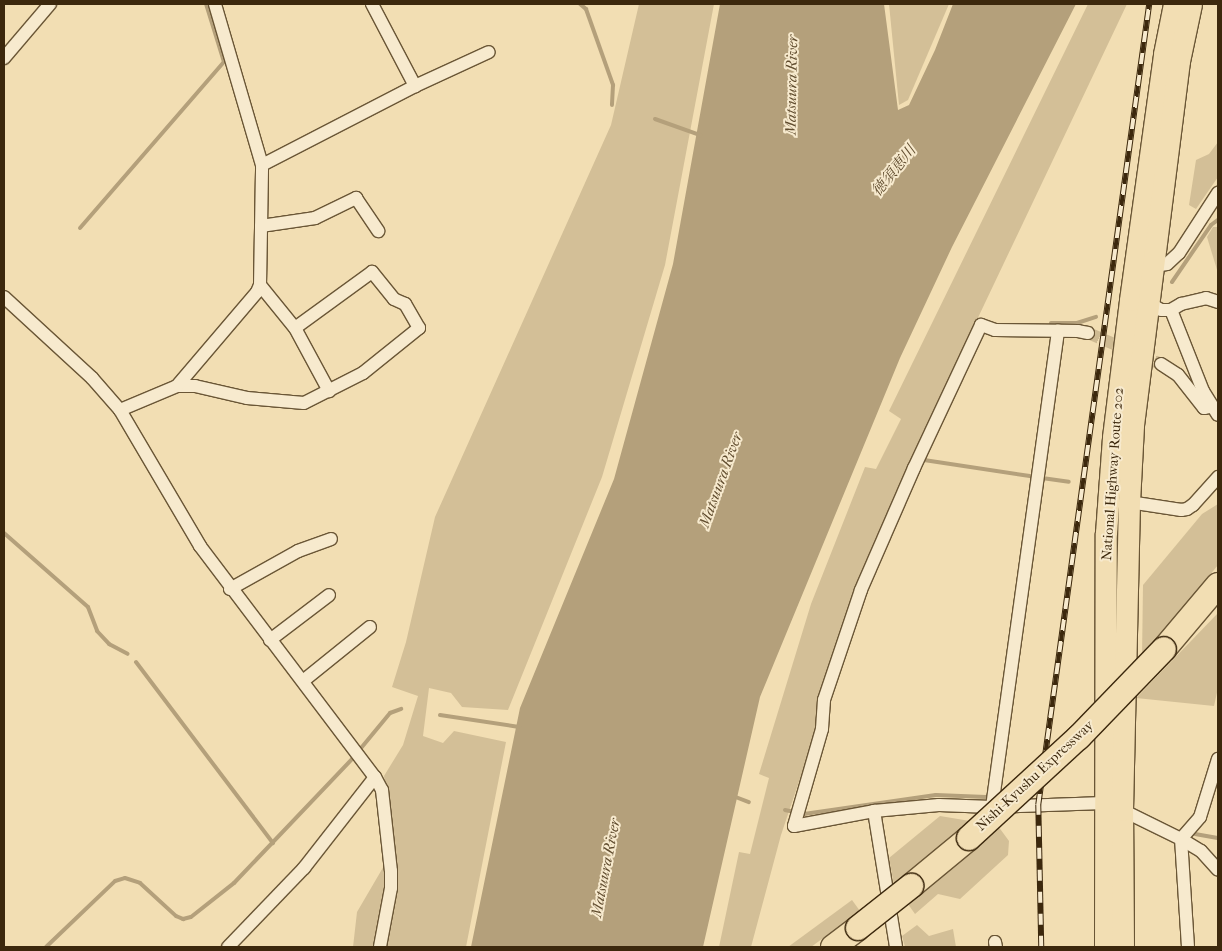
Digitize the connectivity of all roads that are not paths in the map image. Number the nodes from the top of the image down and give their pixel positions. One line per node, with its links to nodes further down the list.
1 (50, 4): 7 (street)
2 (215, 4): 9 (street)
3 (372, 4): 8 (street)
4 (1174, 4): 16 (highway, National Highway Route 202)
5 (1191, 4): 13 (highway, National Highway Route 202)
6 (489, 52): 8 (street)
7 (4, 58)
8 (414, 86): 9 (street)
9 (262, 165): 11 (street)
10 (1218, 193): 13 (street)
11 (261, 226): 12 (street); 14 (street)
12 (378, 231)
13 (1154, 266): 16 (highway, National Highway Route 202)
14 (260, 285): 19 (street); 23 (street)
15 (4, 297): 25 (street)
16 (1140, 300): 18 (street); 28 (highway, National Highway Route 202); 38 (highway, National Highway Route 202)
17 (1218, 302): 18 (street)
18 (1171, 310): 26 (street)
19 (295, 328): 24 (street); 24 (street)
20 (1058, 331): 21 (street); 39 (street); 40 (street)
21 (1088, 333)
22 (1162, 364): 26 (street)
23 (177, 386): 24 (street); 25 (street)
24 (329, 391)
25 (120, 410): 31 (street)
26 (1215, 411)
27 (1218, 477): 28 (street)
28 (1129, 502): 38 (highway, National Highway Route 202)
29 (330, 539): 31 (street)
30 (1218, 585): 45 (highway, Nishi-Kyushu Expressway, bridge)
31 (230, 589): 34 (street)
32 (329, 596): 34 (street)
33 (370, 628): 35 (street)
34 (270, 640): 35 (street)
35 (303, 681): 37 (street)
36 (1218, 759): 41 (street)
37 (376, 777): 43 (street); 44 (street)
38 (1113, 806): 39 (street); 41 (street); 47 (highway, National Highway Route 202); 48 (highway, National Highway Route 202)
39 (992, 807): 40 (street)
40 (874, 812): 46 (street)
41 (1181, 839): 42 (street); 49 (street)
42 (1218, 870)
43 (228, 947)
44 (380, 947)
45 (834, 947)
46 (896, 947)
47 (1105, 947)
48 (1124, 947)
49 (1188, 947)

